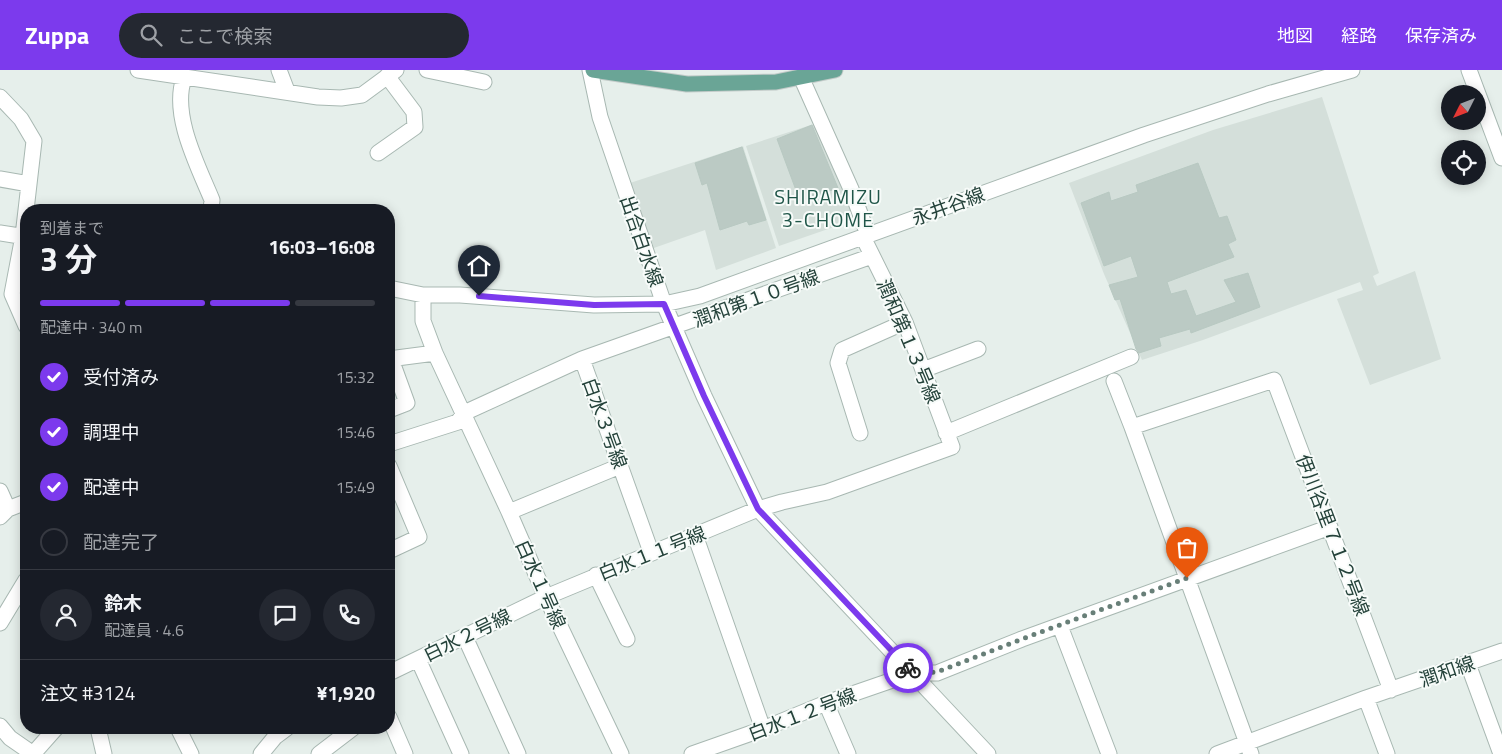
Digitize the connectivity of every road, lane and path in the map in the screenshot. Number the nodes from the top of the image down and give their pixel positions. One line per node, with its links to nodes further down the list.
1 (138, 70): 10 (street)
2 (279, 70): 12 (street)
3 (427, 70): 11 (street)
4 (591, 70): 9 (main road); 32 (street, 出合白水線)
5 (835, 70): 9 (main road)
6 (1352, 70): 24 (street, 永井谷線)
7 (1469, 70): 17 (street)
8 (391, 73): 12 (street); 16 (street)
9 (801, 77): 24 (street, 潤和第１３号線)
10 (184, 78): 12 (street); 21 (street)
11 (484, 82)
12 (287, 91)
13 (0, 97): 15 (street)
14 (0, 116): 15 (street)
15 (21, 119): 19 (street)
16 (378, 154)
17 (1502, 158)
18 (0, 180): 19 (street)
19 (29, 184): 20 (street)
20 (27, 204)
21 (212, 204)
22 (0, 233): 23 (street)
23 (20, 235)
24 (866, 236): 26 (street, 潤和第１３号線); 27 (street, 永井谷線)
25 (20, 251): 29 (street)
26 (872, 256): 31 (street, 潤和第１０号線); 34 (street, 潤和第１３号線)
27 (748, 279): 31 (street); 32 (street, 永井谷線)
28 (395, 289): 30 (street, 永井谷線)
29 (6, 293): 33 (street)
30 (423, 295): 32 (street, 永井谷線); 37 (street, 白水１号線)
31 (756, 298): 35 (street, 潤和第１０号線)
32 (664, 304): 35 (street, 出合白水線)
33 (20, 316)
34 (905, 322): 41 (street, 潤和第１３号線); 47 (street)
35 (674, 327): 40 (street, 潤和第１０号線); 54 (street, 出合白水線)
36 (978, 349): 41 (street)
37 (436, 353): 39 (street); 45 (street, 白水１号線)
38 (1131, 357): 48 (street, 白水１１号線)
39 (395, 358)
40 (582, 359): 45 (street, 白水３号線); 50 (street, 白水３号線)
41 (923, 370): 48 (street, 潤和第１３号線)
42 (395, 372): 44 (street)
43 (1114, 381): 46 (street)
44 (395, 408)
45 (464, 413): 49 (street, 白水３号線); 55 (street, 白水１号線)
46 (1132, 427): 57 (street, 伊川谷里７１２号線); 62 (street)
47 (860, 433)
48 (949, 440): 54 (street, 白水１１号線)
49 (395, 442)
50 (620, 466): 55 (street); 60 (street, 白水３号線)
51 (395, 480): 59 (street)
52 (0, 491): 56 (street)
53 (20, 505): 56 (street)
54 (758, 509): 58 (street, 白水１１号線); 73 (street, 出合白水線)
55 (509, 512): 64 (street, 白水１号線)
56 (4, 513)
57 (1330, 527): 62 (street, 白水１２号線); 74 (street, 伊川谷里７１２号線)
58 (695, 535): 60 (street, 白水１１号線); 78 (street)
59 (395, 548)
60 (651, 552): 61 (street, 白水１１号線)
61 (596, 575): 64 (street, 白水１１号線); 68 (street)
62 (1187, 578): 66 (street, 白水１２号線); 85 (street)
63 (20, 590): 65 (street)
64 (546, 597): 67 (street, 白水２号線); 94 (street, 白水１号線)
65 (0, 623)
66 (1060, 626): 73 (street, 白水１２号線); 98 (street)
67 (465, 637): 70 (street, 白水２号線); 93 (street)
68 (627, 639)
69 (1502, 652): 71 (street, 潤和線)
70 (418, 659): 72 (street, 白水２号線); 92 (street)
71 (1468, 664): 74 (street, 潤和線); 101 (street)
72 (395, 670)
73 (913, 673): 76 (street, 白水１２号線); 97 (street, 出合白水線)
74 (1391, 690): 75 (street, 潤和線)
75 (1366, 698): 85 (street, 潤和線); 100 (street)
76 (826, 703): 78 (street, 白水１２号線); 96 (street)
77 (0, 726): 86 (street)
78 (763, 729): 95 (street, 白水１２号線)
79 (395, 731): 91 (street)
80 (51, 734): 86 (street)
81 (99, 734): 87 (street)
82 (181, 734): 88 (street)
83 (275, 734): 89 (street)
84 (345, 734): 90 (street)
85 (1249, 748): 99 (street, 潤和線)
86 (33, 754)
87 (104, 754)
88 (190, 754)
89 (261, 754)
90 (319, 754)
91 (405, 754)
92 (461, 754)
93 (518, 754)
94 (621, 754)
95 (692, 754)
96 (848, 754)
97 (988, 754)
98 (1109, 754)
99 (1217, 754)
100 (1388, 754)
101 (1501, 754)

